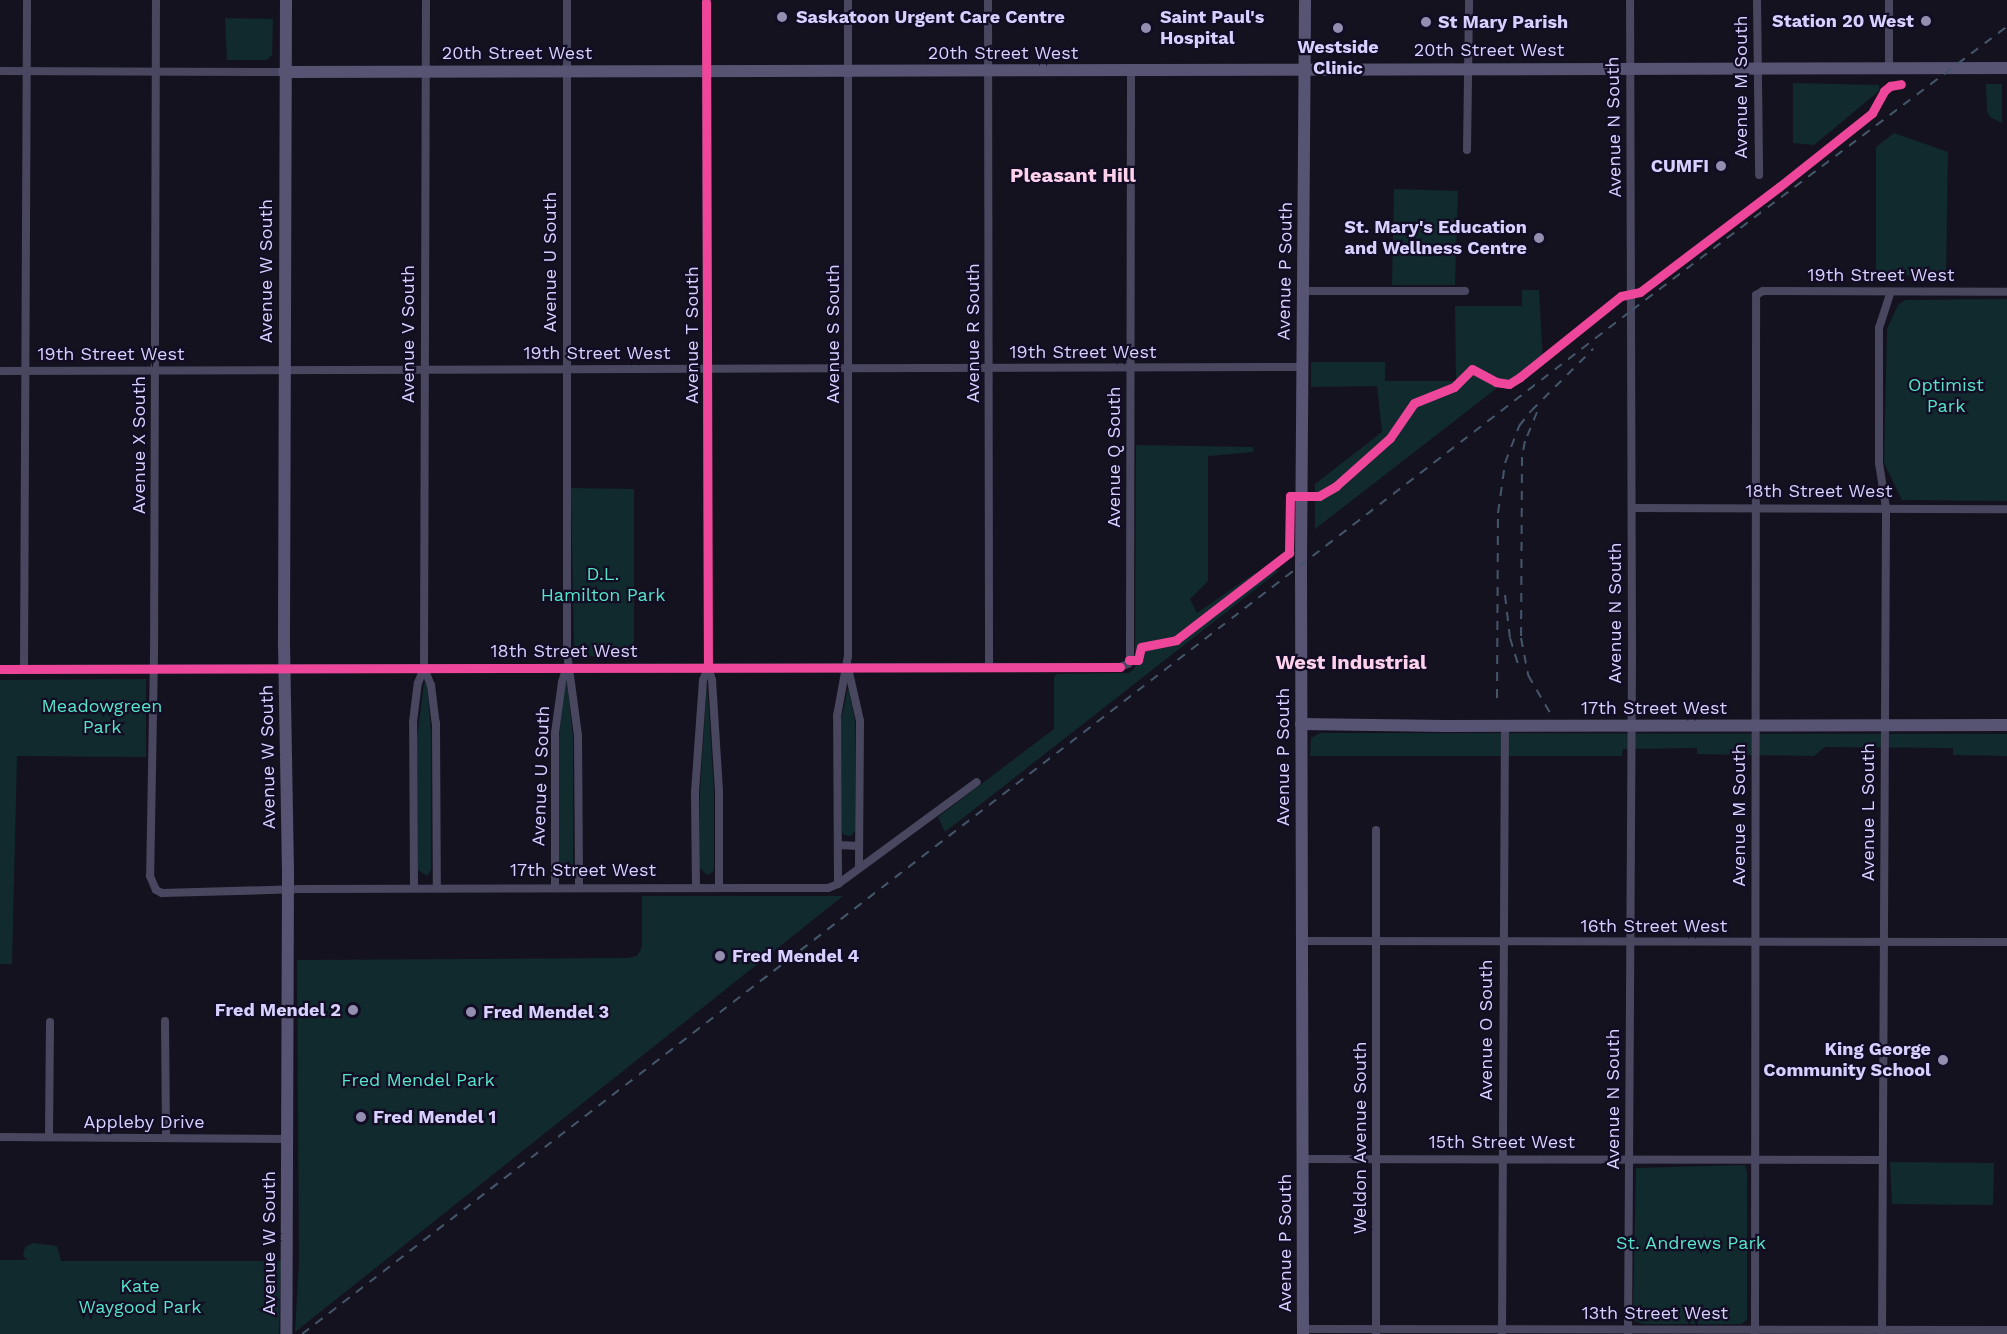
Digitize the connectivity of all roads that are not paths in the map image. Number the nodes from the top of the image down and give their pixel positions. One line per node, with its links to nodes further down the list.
1 (27, 0): 22 (street)
2 (156, 0): 27 (street, Avenue X South)
3 (286, 0): 28 (main road, Avenue W South)
4 (426, 0): 29 (street, Avenue V South)
5 (567, 0): 23 (street, Avenue U South)
6 (848, 0): 25 (street, Avenue S South)
7 (988, 0): 26 (street, Avenue R South)
8 (1305, 0): 18 (main road, Avenue P South)
9 (1469, 0): 14 (street)
10 (1630, 0): 15 (street, Avenue N South)
11 (1757, 0): 19 (street, Avenue M South)
12 (1889, 0): 16 (street)
13 (706, 2): 24 (street, Avenue T South)
14 (1469, 68): 15 (main road, 20th Street West); 18 (main road, 20th Street West); 30 (street)
15 (1631, 68): 19 (main road, 20th Street West); 49 (street, Avenue N South)
16 (1889, 68): 17 (main road, 20th Street West); 19 (main road, 20th Street West)
17 (2007, 68)
18 (1304, 69): 20 (main road, 20th Street West); 32 (main road, Avenue P South)
19 (1758, 69): 31 (street, Avenue M South)
20 (1131, 70): 26 (main road, 20th Street West); 39 (street, Avenue Q South)
21 (0, 71): 22 (street, 20th Street West)
22 (26, 71): 27 (street, 20th Street West); 46 (street)
23 (566, 71): 24 (main road, 20th Street West); 29 (main road, 20th Street West); 40 (street, Avenue U South)
24 (707, 71): 25 (main road, 20th Street West); 41 (street, Avenue T South)
25 (849, 71): 26 (main road, 20th Street West); 42 (street, Avenue S South)
26 (990, 71): 38 (street, Avenue R South)
27 (156, 72): 28 (street, 20th Street West); 47 (street, Avenue X South)
28 (284, 72): 29 (main road, 20th Street West); 43 (main road, Avenue W South)
29 (426, 72): 44 (street, Avenue V South)
30 (1467, 150)
31 (1758, 175)
32 (1303, 291): 33 (street); 37 (main road, Avenue P South)
33 (1465, 291)
34 (2007, 291): 35 (street, 19th Street West)
35 (1891, 292): 36 (street, 19th Street West); 50 (street, Avenue L South)
36 (1756, 295): 48 (street, Avenue M South)
37 (1301, 367): 39 (street, 19th Street West); 62 (main road, Avenue P South)
38 (990, 368): 39 (street, 19th Street West); 42 (street, 19th Street West); 55 (street, Avenue R South)
39 (1130, 368): 52 (street, Avenue Q South)
40 (567, 369): 41 (street, 19th Street West); 44 (street, 19th Street West); 53 (street, Avenue U South)
41 (708, 369): 42 (street, 19th Street West); 54 (street, Avenue T South)
42 (849, 369): 58 (street, Avenue S South)
43 (285, 370): 44 (street, 19th Street West); 47 (street, 19th Street West); 56 (main road, Avenue W South)
44 (424, 370): 57 (street, Avenue V South)
45 (0, 371): 46 (street, 19th Street West)
46 (26, 371): 47 (street, 19th Street West); 60 (street)
47 (156, 371): 61 (street, Avenue X South)
48 (1756, 507): 49 (street, 18th Street West); 50 (street, 18th Street West); 66 (street, Avenue M South)
49 (1632, 508): 65 (street, Avenue N South)
50 (1886, 508): 51 (street, 18th Street West); 67 (street, Avenue L South)
51 (2007, 509)
52 (1128, 664): 55 (street, 18th Street West)
53 (567, 667): 54 (street, 18th Street West); 57 (street, 18th Street West); 74 (street, Avenue U South); 75 (street, Avenue U South)
54 (708, 667): 58 (street, 18th Street West); 78 (street, Avenue T South); 79 (street, Avenue T South)
55 (989, 667): 58 (street, 18th Street West)
56 (285, 668): 57 (street, 18th Street West); 61 (street, 18th Street West); 81 (main road, Avenue W South)
57 (424, 668): 76 (street, Avenue V South); 77 (street, Avenue V South)
58 (848, 668): 70 (street, Avenue S South); 71 (street, Avenue S South)
59 (0, 669): 60 (street, 18th Street West)
60 (24, 669): 61 (street, 18th Street West)
61 (153, 669): 80 (street, Avenue X South)
62 (1301, 724): 64 (main road, 17th Street West); 82 (main road, Avenue P South)
63 (2007, 725): 67 (main road, 17th Street West)
64 (1505, 726): 65 (main road, 17th Street West); 83 (street, Avenue O South)
65 (1631, 726): 66 (main road, 17th Street West); 84 (street, Avenue N South)
66 (1755, 726): 67 (main road, 17th Street West); 88 (street, Avenue M South)
67 (1885, 726): 85 (street, Avenue L South)
68 (977, 782): 72 (street, 17th Street West)
69 (1376, 830): 87 (street, Weldon Avenue South)
70 (838, 846): 71 (street); 73 (street, Avenue S South)
71 (859, 846): 72 (street, Avenue S South)
72 (859, 868): 73 (street, 17th Street West)
73 (838, 884): 79 (street, 17th Street West)
74 (555, 887): 75 (street, 17th Street West); 77 (street, 17th Street West)
75 (579, 887): 78 (street, 17th Street West)
76 (414, 888): 77 (street, 17th Street West); 81 (street, 17th Street West)
77 (436, 888)
78 (696, 888): 79 (street, 17th Street West)
79 (719, 888)
80 (156, 890): 81 (street, 17th Street West)
81 (288, 890): 94 (main road, Avenue W South)
82 (1302, 941): 87 (street, 16th Street West); 95 (main road, Avenue P South)
83 (1503, 942): 84 (street, 16th Street West); 87 (street, 16th Street West); 98 (street, Avenue O South)
84 (1629, 942): 88 (street, 16th Street West); 99 (street, Avenue N South)
85 (1884, 942): 86 (street, 16th Street West); 88 (street, 16th Street West); 100 (street, Avenue L South)
86 (2007, 942)
87 (1377, 943): 96 (street, Weldon Avenue South)
88 (1756, 943): 97 (street, Avenue M South)
89 (165, 1021): 93 (street)
90 (50, 1022): 92 (street)
91 (0, 1137): 92 (street, Appleby Drive)
92 (49, 1137): 93 (street, Appleby Drive)
93 (166, 1138): 94 (street, Appleby Drive)
94 (288, 1139): 108 (main road, Avenue W South)
95 (1302, 1159): 96 (street, 15th Street West); 102 (main road, Avenue P South)
96 (1377, 1159): 98 (street, 15th Street West); 103 (street, Weldon Avenue South)
97 (1756, 1159): 99 (street, 15th Street West); 100 (street, 15th Street West); 106 (street, Avenue M South)
98 (1502, 1160): 99 (street, 15th Street West); 104 (street, Avenue O South)
99 (1629, 1160): 105 (street, Avenue N South)
100 (1882, 1160): 107 (street, Avenue L South)
101 (2007, 1330): 107 (street, 13th Street West)
102 (1303, 1332): 103 (street, 13th Street West)
103 (1376, 1332): 104 (street, 13th Street West)
104 (1502, 1332): 105 (street, 13th Street West)
105 (1628, 1332): 106 (street, 13th Street West)
106 (1755, 1332): 107 (street, 13th Street West)
107 (1882, 1332)
108 (286, 1334)

